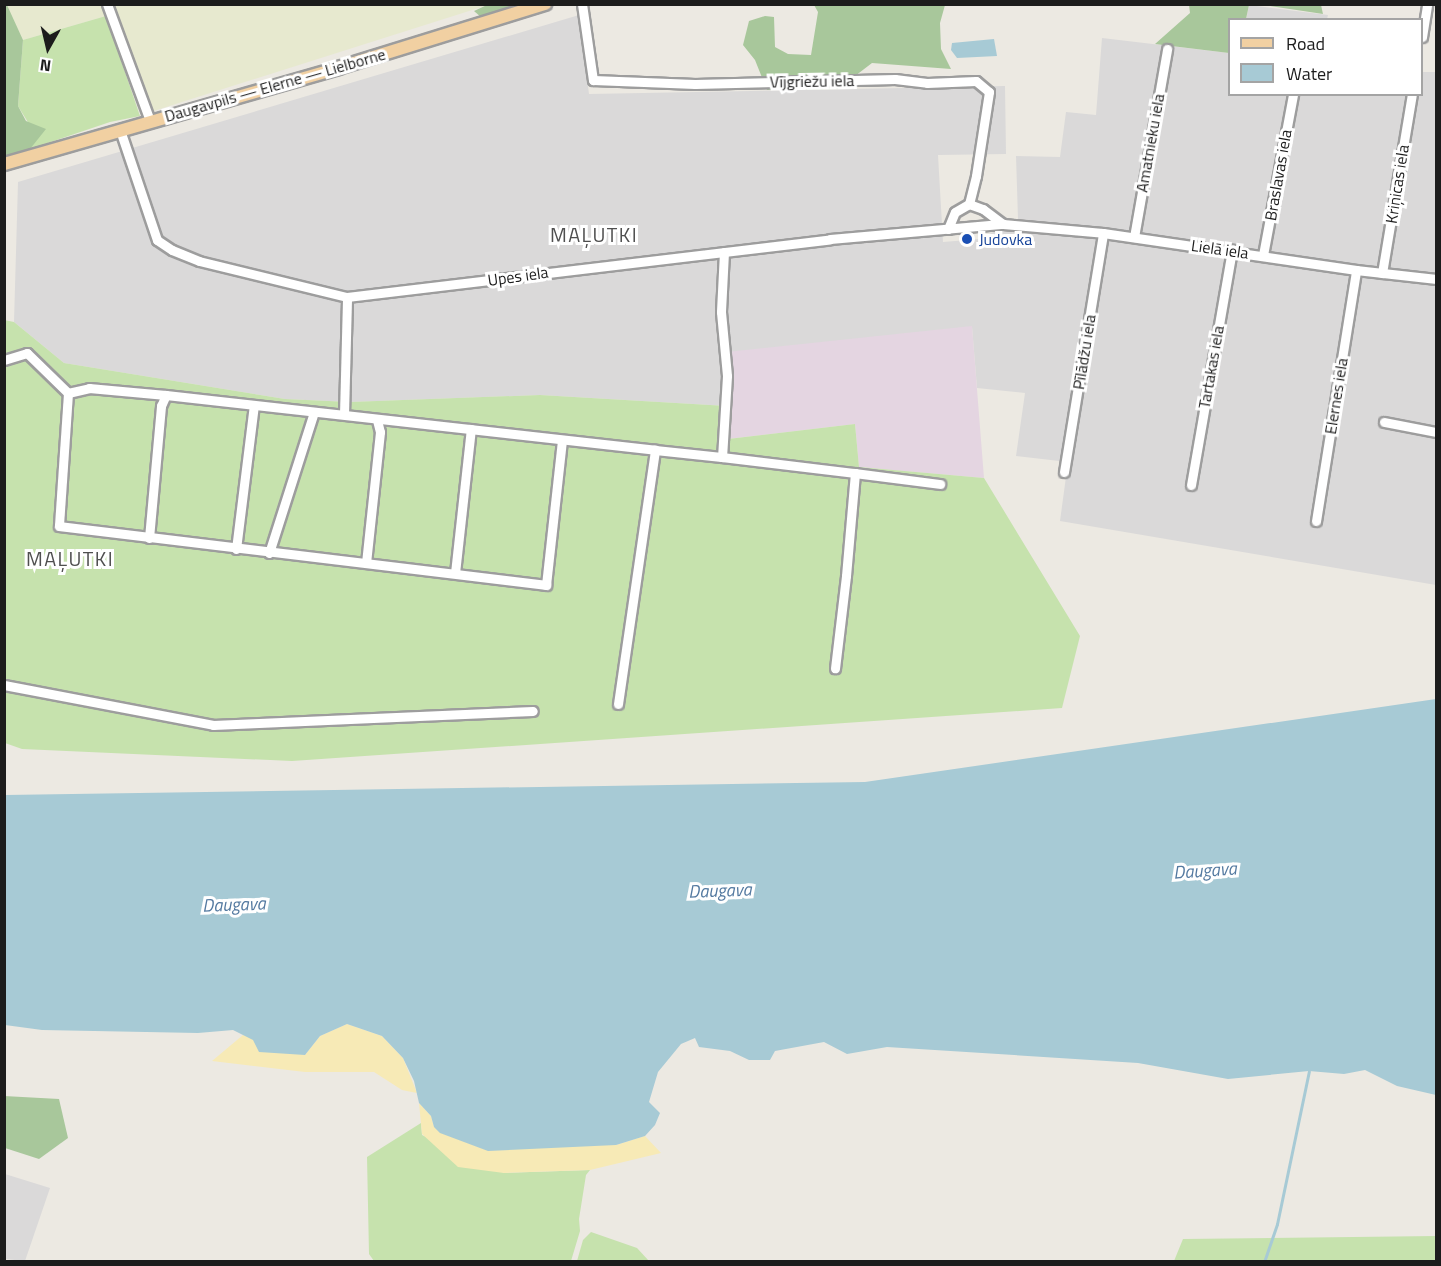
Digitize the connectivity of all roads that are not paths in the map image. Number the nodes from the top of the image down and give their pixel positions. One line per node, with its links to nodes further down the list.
1 (107, 4): 9 (street)
2 (545, 4): 9 (main road, Daugavpils — Elerne — Lielborne)
3 (582, 4): 12 (street, Vījgriežu iela)
4 (1427, 4): 5 (street)
5 (1423, 30)
6 (1167, 49): 16 (street, Amatnieku iela)
7 (1293, 96): 19 (street, Braslavas iela)
8 (1412, 96): 21 (street, Kriņicas iela)
9 (150, 121): 10 (main road, Daugavpils — Elerne — Lielborne)
10 (120, 130): 11 (main road, Daugavpils — Elerne — Lielborne); 23 (street, Upes iela)
11 (4, 164)
12 (969, 204): 13 (street); 14 (street)
13 (1003, 224): 14 (street, Upes iela); 15 (street, Lielā iela)
14 (948, 229): 18 (street, Upes iela)
15 (1103, 233): 16 (street, Lielā iela); 37 (street, Pīlādžu iela)
16 (1134, 237): 17 (street, Lielā iela)
17 (1232, 250): 19 (street, Lielā iela); 40 (street, Tartakas iela)
18 (724, 252): 23 (street, Upes iela); 36 (street)
19 (1263, 255): 20 (street, Lielā iela)
20 (1356, 270): 21 (street, Lielā iela); 41 (street, Elernes iela)
21 (1382, 273): 22 (street, Lielā iela)
22 (1437, 279)
23 (347, 297): 29 (street)
24 (4, 360): 25 (street)
25 (68, 393): 26 (street); 42 (street)
26 (166, 395): 27 (street); 42 (street)
27 (254, 405): 28 (street); 43 (street)
28 (314, 412): 29 (street); 44 (street)
29 (344, 414): 30 (street)
30 (377, 420): 32 (street); 45 (street)
31 (1384, 422): 33 (street)
32 (471, 429): 34 (street); 46 (street)
33 (1437, 432)
34 (562, 440): 35 (street); 46 (street)
35 (655, 450): 36 (street); 49 (street)
36 (722, 457): 38 (street)
37 (1064, 472)
38 (855, 473): 39 (street); 47 (street)
39 (940, 484)
40 (1191, 485)
41 (1316, 521)
42 (149, 538): 43 (street)
43 (236, 549): 44 (street)
44 (269, 553): 45 (street)
45 (366, 563): 46 (street)
46 (455, 573)
47 (835, 669)
48 (4, 685): 50 (street)
49 (618, 704)
50 (533, 711)

